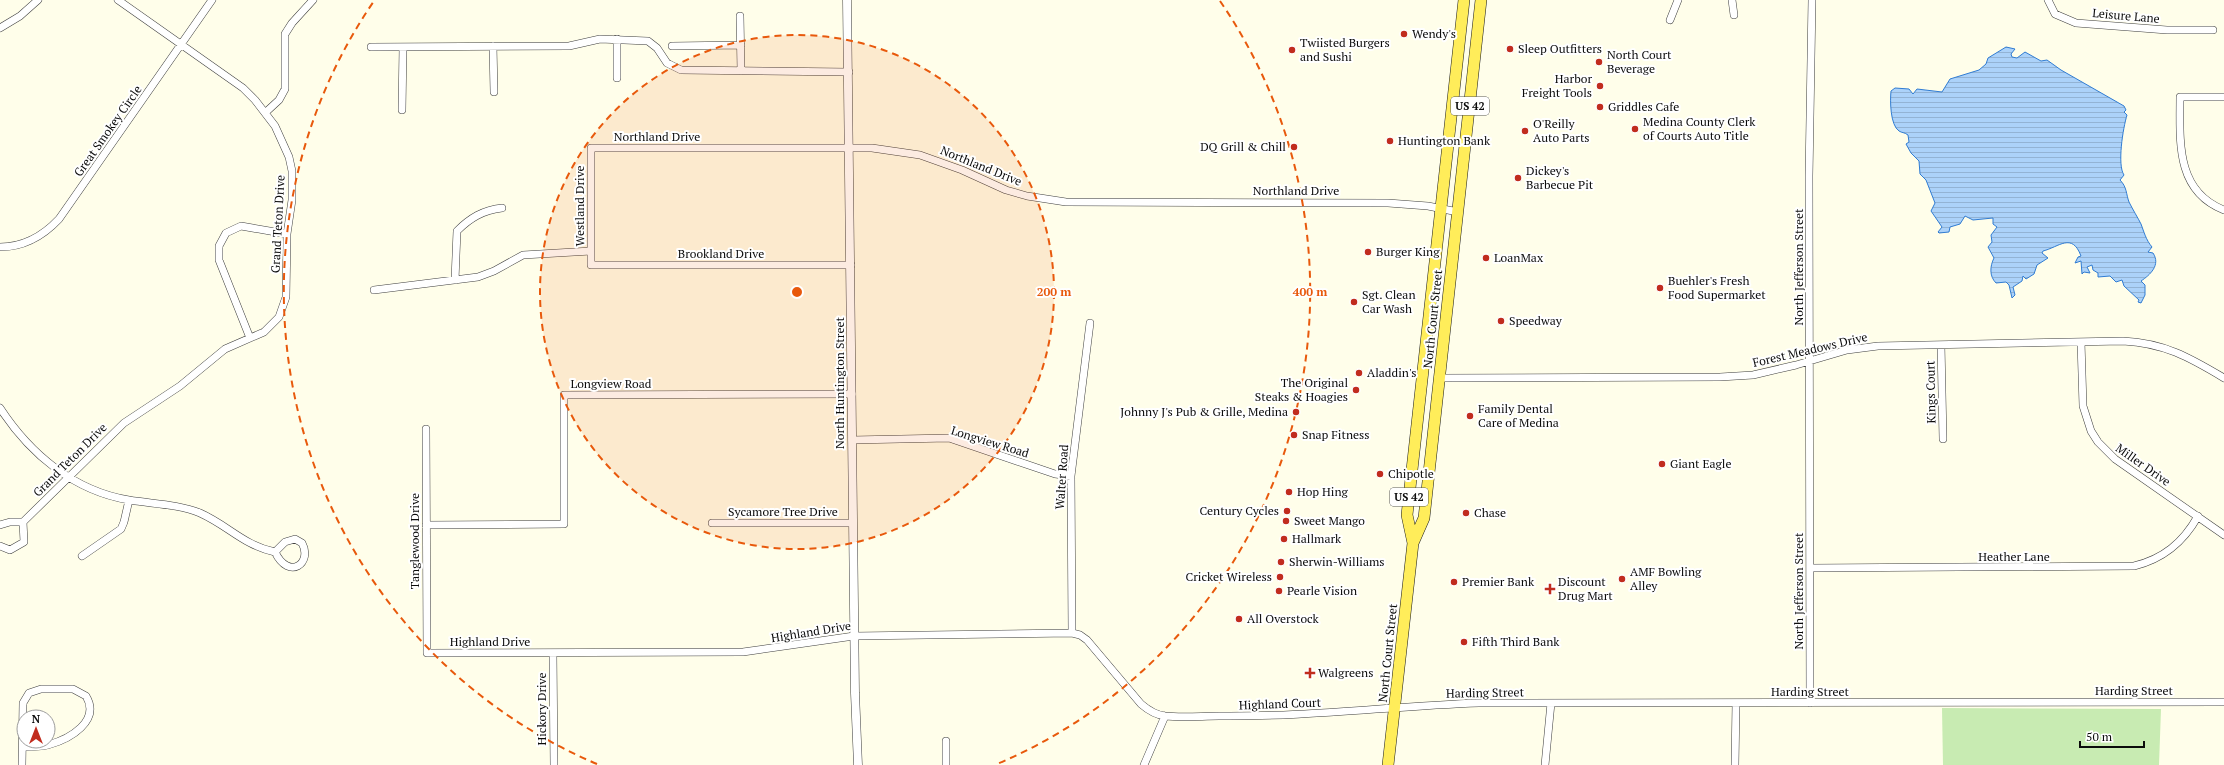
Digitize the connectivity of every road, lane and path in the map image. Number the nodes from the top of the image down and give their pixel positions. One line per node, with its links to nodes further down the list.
1 (38, 0): 15 (street)
2 (118, 0): 18 (street, Grand Teton Drive)
3 (212, 0): 18 (street, Great Smokey Circle)
4 (314, 0): 30 (street)
5 (847, 0): 25 (street, North Huntington Street)
6 (1464, 0): 34 (main road, North Court Street / US 42)
7 (1481, 0): 36 (main road, North Court Street / US 42)
8 (1678, 0): 14 (street)
9 (1732, 0): 12 (street)
10 (1812, 0): 48 (street, North Jefferson Street)
11 (2048, 0): 16 (street, Leisure Lane)
12 (1734, 15)
13 (740, 16): 19 (street)
14 (1670, 20)
15 (0, 28)
16 (2213, 30)
17 (616, 39): 20 (street); 24 (street); 26 (street)
18 (181, 44): 30 (street, Grand Teton Drive); 38 (street, Great Smokey Circle)
19 (741, 45): 21 (street); 24 (street)
20 (493, 46): 23 (street); 27 (street)
21 (672, 46)
22 (371, 47): 23 (street)
23 (403, 47): 29 (street)
24 (741, 71): 25 (street)
25 (849, 72): 32 (street, North Huntington Street)
26 (617, 78)
27 (494, 92)
28 (2224, 97): 35 (street)
29 (402, 110)
30 (266, 112): 37 (street, Grand Teton Drive)
31 (591, 148): 32 (street, Northland Drive); 39 (street, Westland Drive)
32 (850, 148): 34 (street, Northland Drive); 41 (street, North Huntington Street)
33 (502, 208): 42 (street)
34 (1440, 208): 36 (street, Northland Drive); 66 (main road, North Court Street / US 42)
35 (2224, 210)
36 (1458, 212): 49 (main road, North Court Street / US 42)
37 (287, 234): 45 (street, Grand Teton Drive); 45 (street)
38 (0, 247)
39 (591, 251): 40 (street, Westland Drive); 42 (street, Westland Drive)
40 (591, 265): 41 (street, Brookland Drive)
41 (851, 265): 51 (street, North Huntington Street)
42 (455, 280): 43 (street, Westland Drive)
43 (374, 290)
44 (1090, 323): 56 (street, Walter Road)
45 (250, 338): 57 (street, Grand Teton Drive)
46 (2082, 342): 47 (street, Forest Meadows Drive); 50 (street, Forest Meadows Drive); 59 (street, Miller Drive)
47 (1941, 344): 48 (street, Forest Meadows Drive); 54 (street, Kings Court)
48 (1810, 361): 49 (street, Forest Meadows Drive); 70 (street, North Jefferson Street)
49 (1440, 378): 66 (main road, North Court Street / US 42)
50 (2224, 378)
51 (852, 394): 55 (street, North Huntington Street); 64 (street, Longview Road)
52 (0, 408): 57 (street)
53 (426, 429): 64 (street, Tanglewood Drive)
54 (1943, 439)
55 (852, 440): 56 (street, Longview Road); 62 (street, North Huntington Street)
56 (1071, 476): 71 (street, Walter Road)
57 (68, 477): 58 (street); 60 (street, Grand Teton Drive)
58 (129, 500): 68 (street); 69 (street)
59 (2198, 516): 65 (street, Miller Drive); 70 (street, Heather Lane)
60 (23, 522): 63 (street); 67 (street)
61 (712, 523): 62 (street, Sycamore Tree Drive)
62 (853, 523): 72 (street, North Huntington Street)
63 (0, 525)
64 (426, 525): 73 (street, Tanglewood Drive)
65 (2224, 535)
66 (1413, 543): 79 (main road, North Court Street / US 42)
67 (0, 546)
68 (275, 552): 68 (street)
69 (82, 556)
70 (1810, 568): 78 (street, North Jefferson Street)
71 (1072, 633): 72 (street, Highland Drive); 80 (street, Highland Drive)
72 (854, 636): 74 (street, Highland Drive); 86 (street, North Huntington Street)
73 (427, 653): 74 (street, Highland Drive)
74 (553, 653): 85 (street, Hickory Drive)
75 (2224, 702): 78 (street, Harding Street)
76 (1551, 703): 77 (street, Harding Street); 79 (street, Harding Street); 90 (street)
77 (1736, 703): 78 (street, Harding Street); 91 (street)
78 (1810, 703)
79 (1395, 707): 80 (street, Highland Court); 89 (main road, North Court Street / US 42)
80 (1165, 716): 88 (street)
81 (946, 741): 87 (street)
82 (23, 747): 82 (street)
83 (23, 749): 84 (street)
84 (22, 765)
85 (554, 765)
86 (858, 765)
87 (946, 765)
88 (1144, 765)
89 (1388, 765)
90 (1545, 765)
91 (1735, 765)

